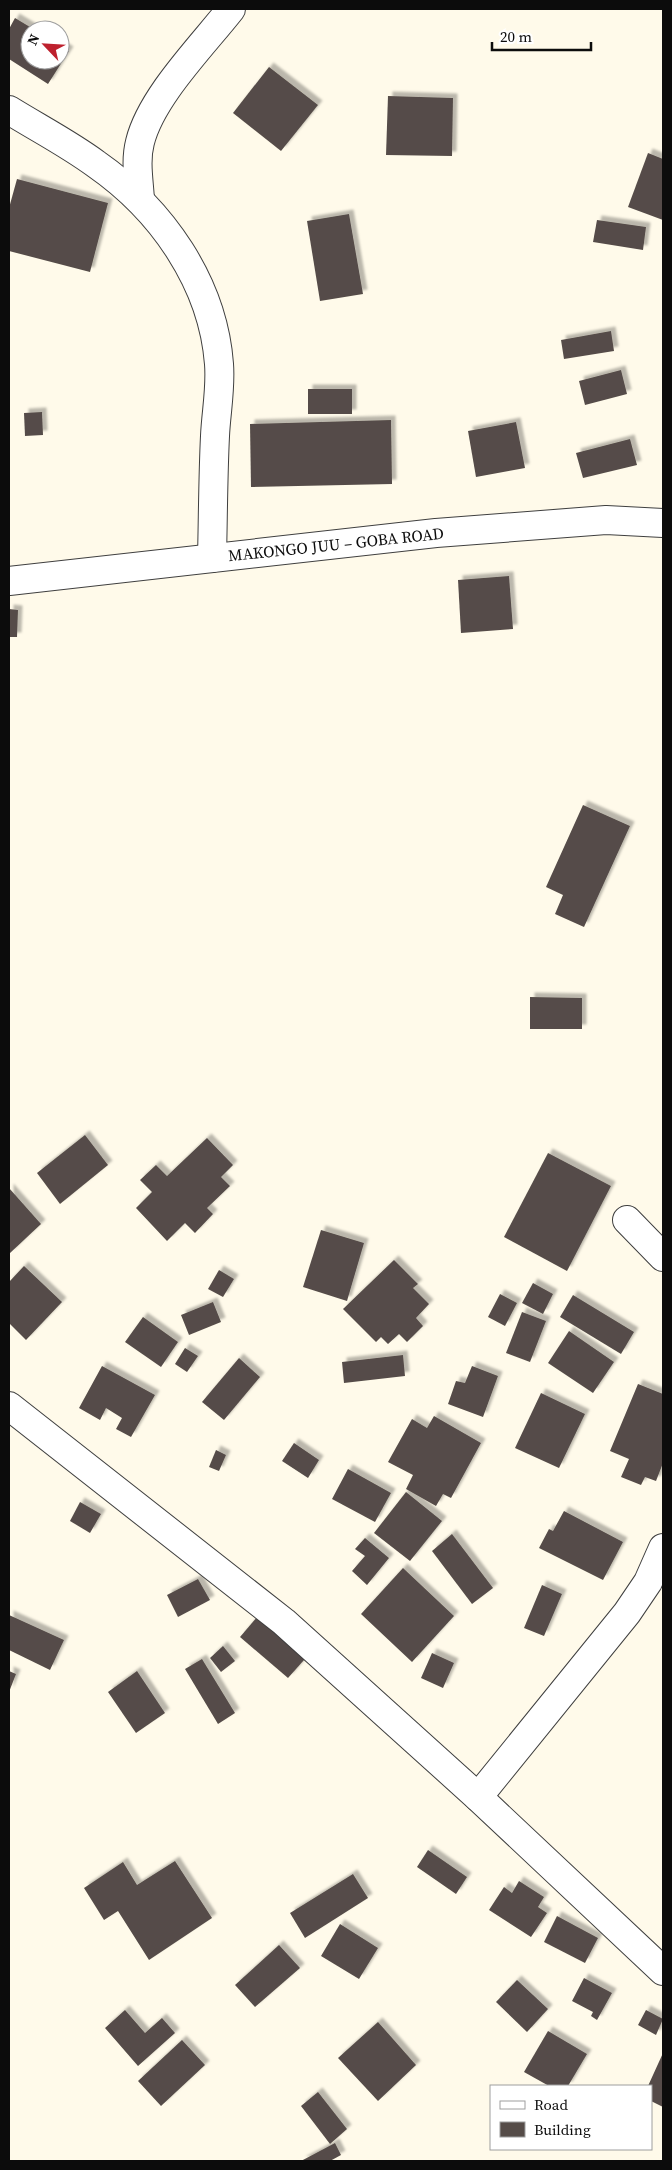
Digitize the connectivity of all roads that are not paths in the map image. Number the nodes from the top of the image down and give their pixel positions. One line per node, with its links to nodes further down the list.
1 (231, 9): 3 (street)
2 (9, 110): 3 (street)
3 (140, 200): 5 (street)
4 (663, 524): 5 (street, MAKONGO JUU – GOBA ROAD)
5 (212, 558): 6 (street, MAKONGO JUU – GOBA ROAD)
6 (9, 581)
7 (627, 1220): 8 (street)
8 (663, 1257)
9 (9, 1406): 11 (street)
10 (663, 1548): 11 (street)
11 (478, 1797): 12 (street)
12 (663, 1971)

